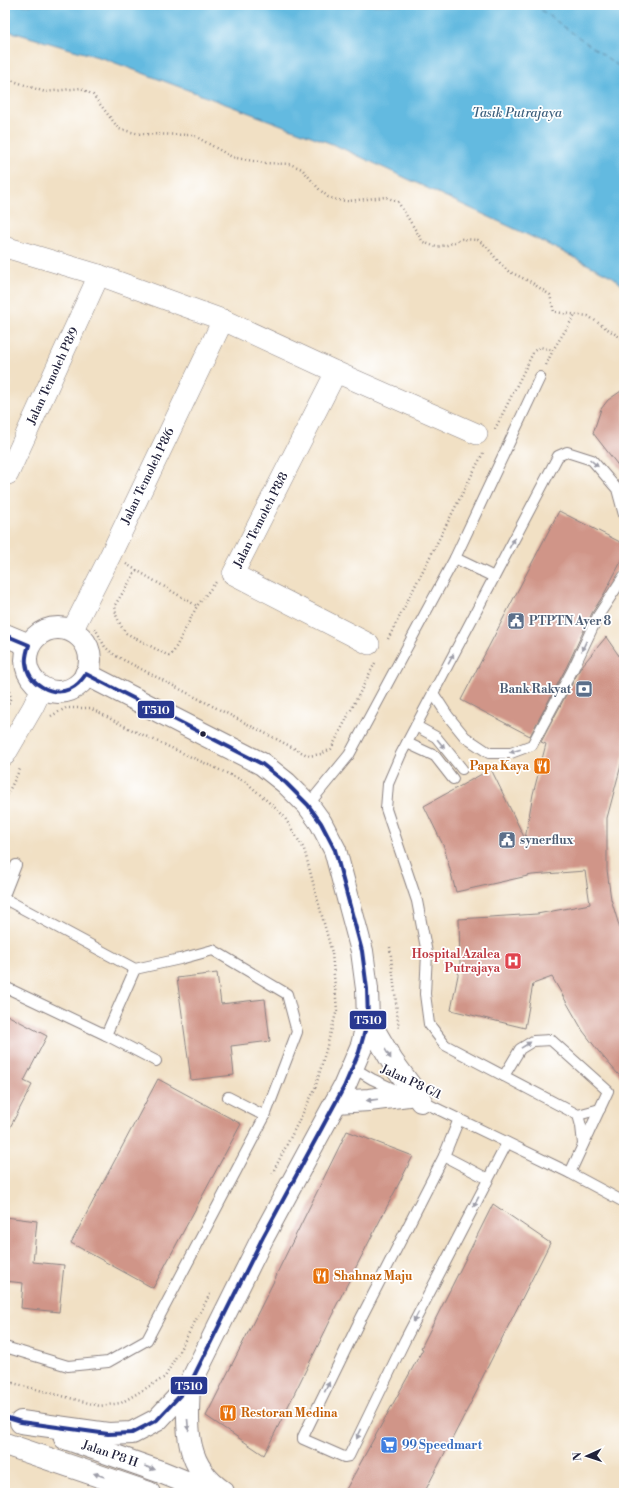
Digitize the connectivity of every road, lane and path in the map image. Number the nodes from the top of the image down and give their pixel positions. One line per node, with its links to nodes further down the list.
1 (5, 78): 4 (path)
2 (5, 247): 3 (street)
3 (99, 275): 5 (street); 10 (street, Jalan Temoleh P8/9)
4 (575, 315): 6 (path); 8 (path)
5 (223, 320): 7 (street); 12 (street, Jalan Temoleh P8/6)
6 (624, 340)
7 (336, 372): 9 (street); 15 (street, Jalan Temoleh P8/8)
8 (540, 377): 13 (lane)
9 (477, 434)
10 (5, 474)
11 (624, 515): 17 (lane, one-way to 11)
12 (110, 556): 14 (path); 19 (street, Jalan Temoleh P8/6)
13 (455, 558): 17 (lane); 35 (lane)
14 (137, 570): 18 (path); 18 (path)
15 (233, 574): 18 (path); 21 (street, Jalan Temoleh P8/8)
16 (624, 576): 26 (lane, one-way to 26)
17 (494, 577): 26 (lane, one-way to 17)
18 (197, 606)
19 (72, 631): 22 (street); 23 (street)
20 (5, 635): 22 (street)
21 (369, 644)
22 (29, 645): 25 (street)
23 (86, 674): 25 (street); 35 (street)
24 (5, 680): 27 (path)
25 (42, 688): 31 (street)
26 (433, 693): 29 (lane)
27 (5, 711)
28 (47, 721): 60 (path)
29 (416, 726): 30 (lane); 32 (lane, one-way to 32)
30 (407, 743): 33 (lane); 47 (lane)
31 (13, 760): 34 (path)
32 (462, 769)
33 (453, 780)
34 (5, 799)
35 (308, 805): 42 (street)
36 (16, 865): 37 (lane)
37 (5, 893)
38 (5, 899): 40 (lane)
39 (390, 947): 43 (path)
40 (135, 969): 44 (lane); 53 (lane)
41 (5, 987): 44 (lane)
42 (368, 1020): 46 (street); 49 (street, one-way to 49)
43 (400, 1033)
44 (106, 1035): 45 (lane)
45 (156, 1061)
46 (352, 1067): 49 (lane, Jalan P8 G/1); 50 (street)
47 (504, 1076): 51 (lane, one-way to 51); 52 (lane)
48 (228, 1097): 53 (lane)
49 (415, 1098): 50 (street, one-way to 50); 54 (lane, Jalan P8 G/1)
50 (336, 1102): 65 (street)
51 (600, 1109): 52 (lane); 56 (lane)
52 (578, 1115): 56 (lane)
53 (266, 1116): 63 (lane)
54 (459, 1119): 55 (lane, Jalan P8 G/1); 57 (lane)
55 (507, 1143): 58 (lane, Jalan P8 G/1); 59 (lane)
56 (583, 1146): 58 (lane)
57 (444, 1156): 59 (lane); 59 (lane, one-way to 57)
58 (570, 1173): 61 (lane, Jalan P8 G/1)
59 (488, 1179)
60 (269, 1180)
61 (624, 1202)
62 (212, 1290): 64 (path)
63 (5, 1347)
64 (5, 1381)
65 (189, 1386): 66 (street); 70 (street, one-way to 70)
66 (13, 1420): 69 (street, Jalan P8 H, one-way to 69)
67 (8, 1446): 68 (street, Jalan P8 H, one-way to 67)
68 (149, 1493)
69 (213, 1493)
70 (225, 1493)

